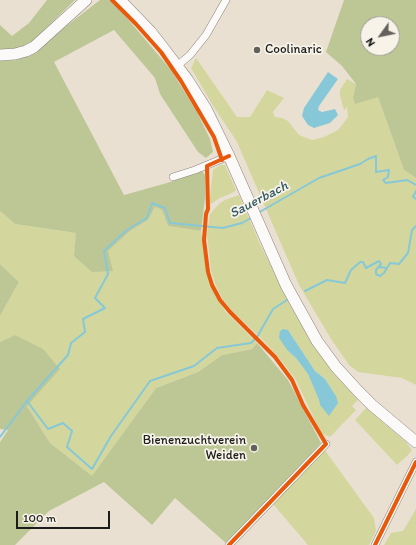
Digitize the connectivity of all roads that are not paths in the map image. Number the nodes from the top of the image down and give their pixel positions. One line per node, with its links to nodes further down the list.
1 (86, 0): 4 (main road)
2 (120, 0): 5 (main road)
3 (226, 0): 5 (street)
4 (1, 55)
5 (178, 66): 6 (main road)
6 (229, 156): 7 (street); 8 (main road)
7 (172, 177)
8 (404, 432): 9 (main road); 10 (main road)
9 (416, 433)
10 (416, 442)
11 (326, 444): 13 (street)
12 (416, 462): 14 (street)
13 (229, 545)
14 (375, 545)

